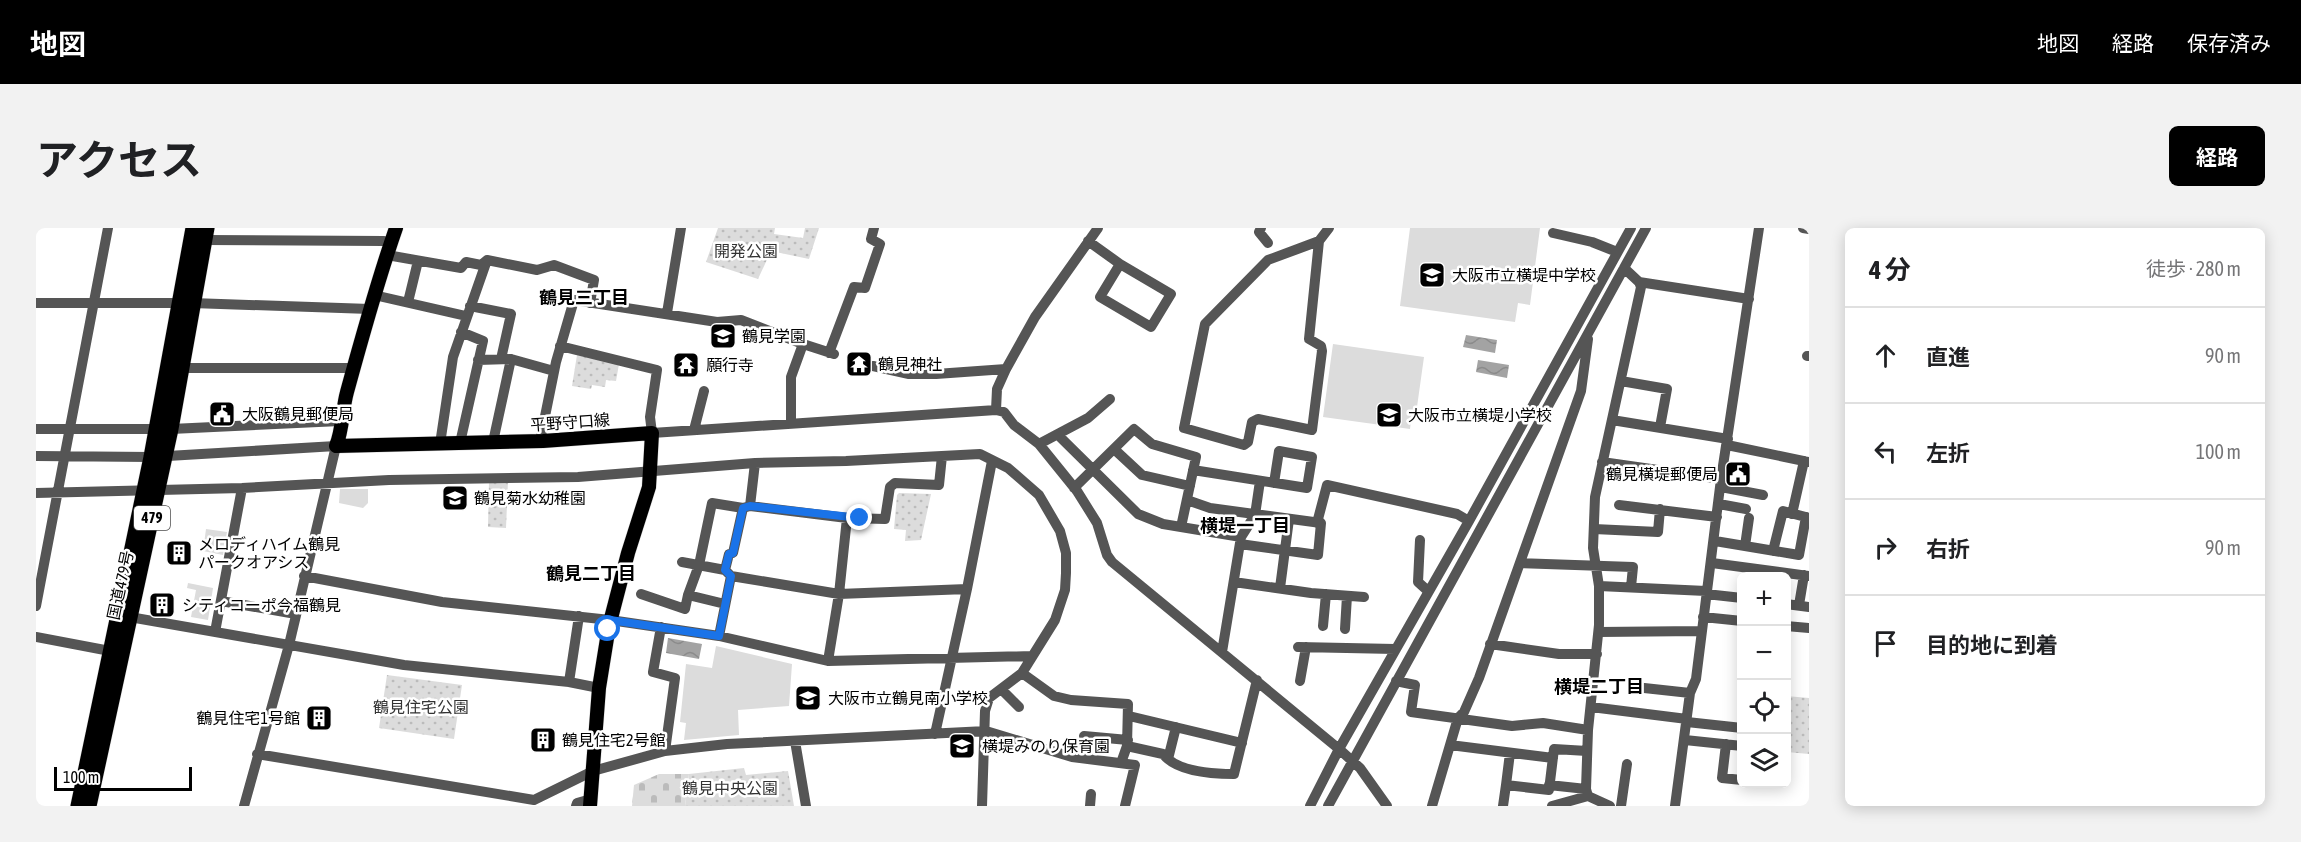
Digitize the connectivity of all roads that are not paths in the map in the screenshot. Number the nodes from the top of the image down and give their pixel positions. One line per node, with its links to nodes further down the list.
1 (108, 228): 31 (street)
2 (193, 228): 32 (highway, 国道479号 / 479)
3 (396, 228): 21 (main road)
4 (681, 228): 36 (street)
5 (874, 228): 39 (street)
6 (1098, 228): 16 (street)
7 (1261, 228): 18 (street)
8 (1329, 228): 17 (street)
9 (1631, 228): 19 (street)
10 (1646, 228): 20 (street)
11 (1759, 228): 28 (street)
12 (1803, 228): 13 (street)
13 (1809, 229)
14 (1553, 233): 19 (street)
15 (206, 234): 21 (street); 32 (highway, 国道479号 / 479)
16 (1088, 241): 24 (street); 46 (street)
17 (1319, 241): 17 (street)
18 (1268, 243)
19 (1620, 247): 20 (street); 94 (street)
20 (1635, 248): 25 (street)
21 (389, 249): 23 (street); 27 (main road)
22 (487, 260): 23 (street); 33 (street); 35 (street)
23 (418, 261): 29 (street)
24 (1120, 264): 24 (street)
25 (1624, 268): 26 (street); 38 (street)
26 (1640, 282): 28 (street); 48 (street)
27 (374, 295): 29 (street); 34 (main road)
28 (1749, 299): 64 (street)
29 (408, 302): 35 (street)
30 (36, 303): 31 (street)
31 (93, 303): 32 (street); 56 (street)
32 (186, 303): 34 (street); 44 (highway, 国道479号 / 479); 57 (highway, 国道479号 / 479)
33 (590, 303): 36 (street); 40 (street)
34 (370, 309): 45 (main road)
35 (468, 311): 37 (street); 41 (street)
36 (668, 313): 39 (street)
37 (461, 332): 42 (street); 66 (street)
38 (1589, 333): 98 (street); 116 (street)
39 (803, 345): 54 (street)
40 (560, 346): 47 (street); 60 (street)
41 (506, 359): 42 (street); 47 (street); 63 (street)
42 (478, 360): 65 (street)
43 (873, 366): 46 (street)
44 (180, 368): 45 (street); 57 (highway, 国道479号 / 479)
45 (353, 368): 53 (main road)
46 (1006, 369): 51 (street)
47 (554, 371): 62 (street)
48 (1621, 381): 52 (street); 55 (street)
49 (704, 391): 59 (street)
50 (1110, 399): 61 (street)
51 (996, 410): 54 (street); 67 (street)
52 (1612, 420): 55 (street); 76 (street)
53 (340, 422): 57 (street); 68 (main road)
54 (791, 424): 59 (street)
55 (1660, 427): 64 (street)
56 (70, 428): 57 (street); 58 (street); 71 (street)
57 (164, 428): 72 (highway, 国道479号 / 479)
58 (36, 429)
59 (694, 430): 60 (street)
60 (652, 433): 62 (main road, 平野守口線); 78 (main road)
61 (1058, 435): 67 (street); 80 (street)
62 (540, 441): 63 (main road, 平野守口線)
63 (493, 442): 65 (main road, 平野守口線)
64 (1728, 442): 75 (street); 84 (street)
65 (460, 443): 66 (main road, 平野守口線)
66 (440, 444): 68 (main road, 平野守口線)
67 (1039, 444): 87 (street)
68 (336, 446): 72 (street); 82 (street)
69 (1114, 449): 79 (street); 80 (street); 85 (street)
70 (36, 456): 71 (street)
71 (64, 456): 72 (street); 90 (street)
72 (158, 456): 88 (highway, 国道479号 / 479)
73 (942, 456): 74 (street); 77 (street); 103 (street)
74 (992, 461): 127 (street); 163 (street)
75 (1806, 461): 99 (street)
76 (1602, 462): 84 (street); 108 (street)
77 (755, 463): 78 (street); 96 (street)
78 (651, 470): 82 (street); 145 (main road)
79 (1193, 470): 81 (street); 85 (street)
80 (1093, 471): 87 (street); 107 (street)
81 (1260, 480): 83 (street); 100 (street)
82 (327, 483): 86 (street); 121 (street)
83 (1274, 483)
84 (1721, 483): 91 (street); 93 (street)
85 (1190, 486): 92 (street)
86 (242, 488): 88 (street); 137 (street)
87 (1074, 488): 161 (street)
88 (151, 490): 90 (street); 142 (highway, 国道479号 / 479)
89 (36, 493): 90 (street)
90 (58, 493): 139 (street)
91 (1763, 495)
92 (1187, 500): 100 (street); 107 (street)
93 (1719, 504): 101 (street); 112 (street)
94 (1477, 505): 98 (street); 105 (street)
95 (1619, 505): 97 (street)
96 (747, 507): 103 (street); 118 (street); 120 (street)
97 (1660, 509): 101 (street); 108 (street)
98 (1489, 513): 169 (street)
99 (1792, 514): 102 (street); 114 (street)
100 (1255, 515): 104 (street); 110 (street)
101 (1717, 516): 111 (street)
102 (1808, 517): 114 (street)
103 (847, 518): 131 (street)
104 (1289, 519): 106 (street); 113 (street)
105 (1469, 521): 106 (street); 128 (street)
106 (1317, 523): 113 (street)
107 (1181, 527): 110 (street)
108 (1594, 529): 119 (street)
109 (1420, 540): 128 (street)
110 (1241, 541): 113 (street); 123 (street)
111 (1715, 542): 112 (street); 117 (street)
112 (1745, 546): 114 (street)
113 (1286, 551): 126 (street)
114 (1773, 551)
115 (682, 562): 118 (street)
116 (1520, 563): 119 (street); 157 (street)
117 (1712, 563): 122 (street); 129 (street)
118 (699, 565): 120 (street); 133 (street)
119 (1596, 566): 124 (street); 125 (street)
120 (728, 573): 131 (street); 138 (street)
121 (304, 576): 141 (street); 143 (street)
122 (1806, 576): 140 (street)
123 (1234, 582): 126 (street); 161 (street)
124 (1599, 586): 125 (street); 154 (street)
125 (1631, 587): 129 (street)
126 (1280, 588): 132 (street)
127 (967, 589): 131 (street); 164 (street)
128 (1428, 591): 159 (street)
129 (1706, 592): 136 (street); 144 (street)
130 (641, 594): 133 (street)
131 (839, 594): 165 (street)
132 (1326, 594): 134 (street); 147 (street)
133 (688, 595): 138 (street)
134 (1347, 596): 135 (street); 151 (street)
135 (1364, 597)
136 (1737, 597)
137 (221, 601): 141 (street); 153 (street)
138 (725, 604): 155 (street)
139 (36, 606)
140 (1804, 606)
141 (296, 614): 158 (street)
142 (124, 616): 153 (street); 160 (highway, 国道479号 / 479); 211 (highway, 国道479号 / 479)
143 (579, 616): 145 (street); 170 (street)
144 (1703, 617): 146 (street); 152 (street)
145 (610, 620): 149 (street); 172 (main road)
146 (1737, 620)
147 (1323, 626)
148 (1791, 626): 150 (street)
149 (661, 627): 155 (street); 194 (street)
150 (1809, 628)
151 (1345, 630)
152 (1701, 631): 154 (street); 174 (street)
153 (215, 632): 158 (street)
154 (1599, 632): 162 (street)
155 (719, 636): 165 (street)
156 (36, 638): 160 (street)
157 (1490, 644): 162 (street); 178 (street)
158 (289, 645): 170 (street); 197 (street)
159 (1395, 649): 168 (street); 193 (street)
160 (110, 651): 210 (highway, 国道479号 / 479)
161 (1222, 652): 167 (street)
162 (1597, 654): 176 (street)
163 (1032, 656): 164 (street); 166 (street)
164 (952, 658): 165 (street); 184 (street)
165 (828, 661)
166 (1022, 673): 173 (street); 177 (street)
167 (1257, 680): 189 (street); 193 (street)
168 (1300, 681)
169 (1396, 681): 178 (street); 200 (street)
170 (569, 682): 172 (street)
171 (1635, 687): 174 (street)
172 (599, 688): 203 (main road)
173 (1001, 689): 175 (street); 183 (street)
174 (1690, 693): 179 (street)
175 (1018, 707)
176 (1591, 707): 179 (street); 182 (street)
177 (1129, 716): 180 (street); 188 (street)
178 (1458, 718): 182 (street); 191 (street)
179 (1687, 720): 181 (street); 186 (street)
180 (1176, 727): 189 (street); 199 (street)
181 (1737, 727)
182 (1588, 730): 195 (street)
183 (986, 731): 184 (street); 201 (street); 215 (street)
184 (934, 734): 187 (street)
185 (1084, 736): 188 (street)
186 (1685, 740): 190 (street); 226 (street)
187 (795, 741): 194 (street); 214 (street)
188 (1128, 743): 199 (street); 201 (street)
189 (1242, 743): 199 (street)
190 (1726, 744): 192 (street); 204 (street)
191 (1450, 745): 196 (street); 221 (street)
192 (1737, 745)
193 (1339, 749): 200 (street); 218 (street)
194 (665, 751): 203 (street)
195 (1587, 752): 198 (street); 207 (street)
196 (1510, 753): 198 (street); 205 (street)
197 (257, 754): 203 (street); 212 (street)
198 (1553, 758): 206 (street)
199 (1167, 759)
200 (1352, 761): 219 (street); 220 (street)
201 (1121, 763): 217 (street)
202 (1627, 764): 225 (street)
203 (593, 771): 209 (main road)
204 (1737, 780)
205 (1506, 785): 206 (street); 222 (street)
206 (1549, 785): 207 (street)
207 (1587, 793): 223 (street); 224 (street)
208 (1091, 794): 216 (street)
209 (591, 802): 213 (street)
210 (78, 806)
211 (89, 806)
212 (244, 806)
213 (576, 806)
214 (806, 806)
215 (982, 806)
216 (1089, 806)
217 (1125, 806)
218 (1310, 806)
219 (1328, 806)
220 (1387, 806)
221 (1432, 806)
222 (1503, 806)
223 (1552, 806)
224 (1610, 806)
225 (1621, 806)
226 (1676, 806)

